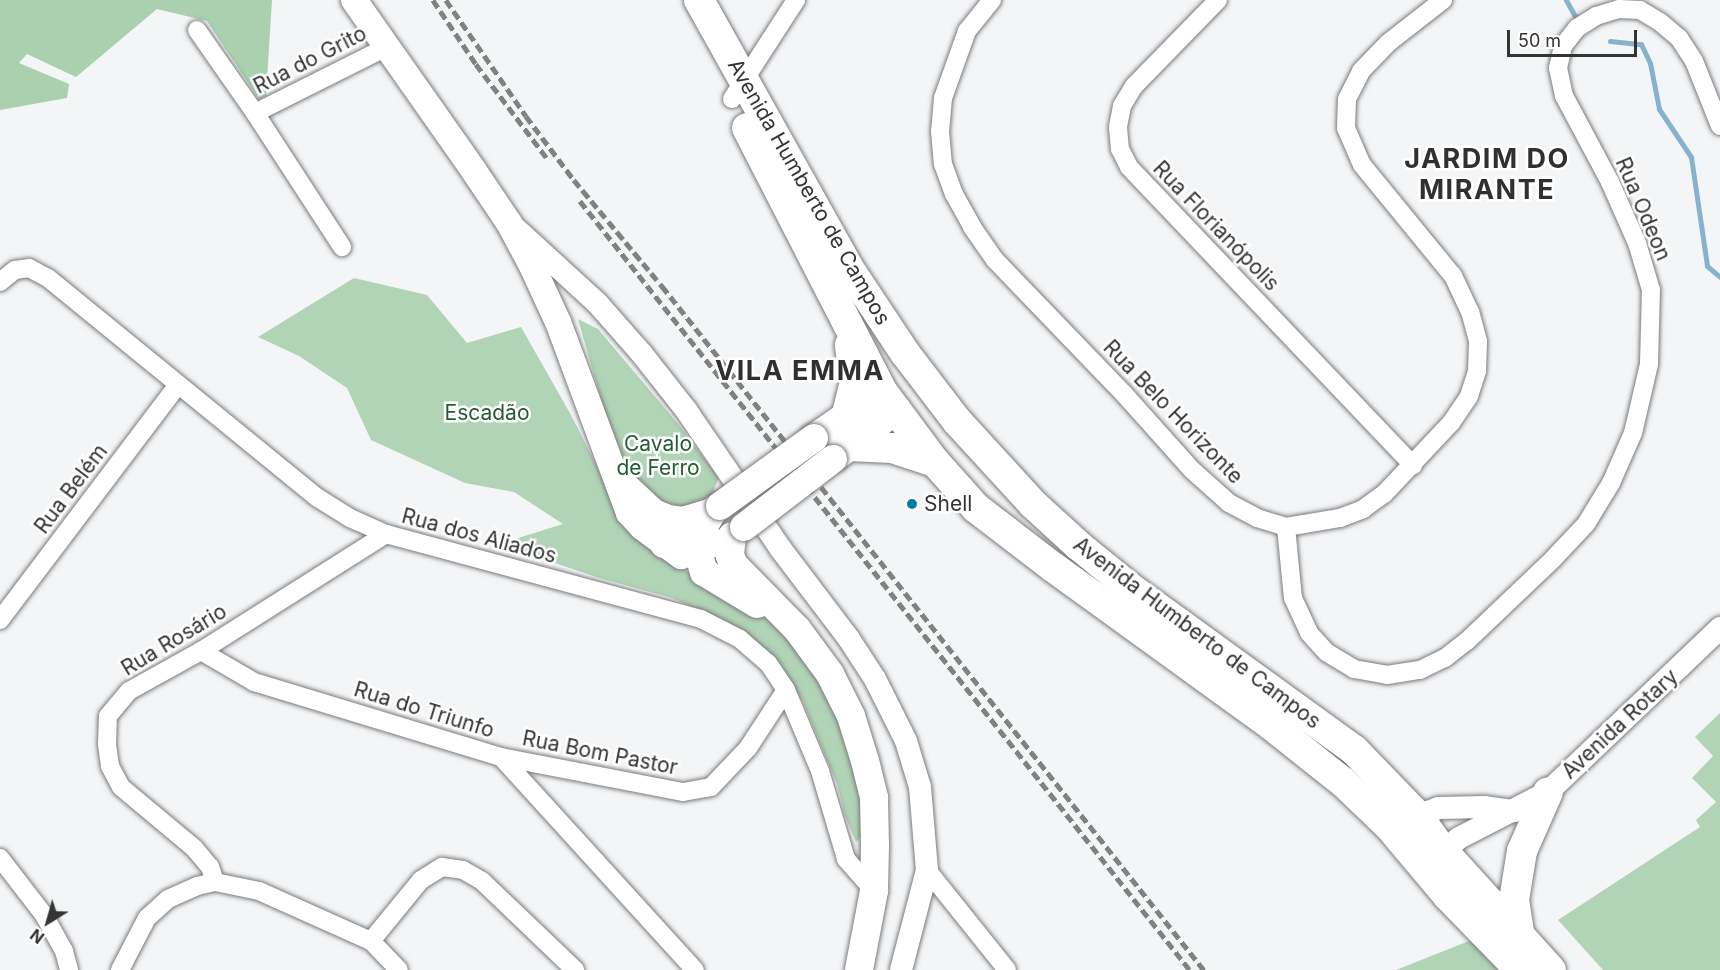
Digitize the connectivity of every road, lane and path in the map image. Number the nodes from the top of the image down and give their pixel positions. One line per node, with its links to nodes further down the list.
1 (354, 0): 9 (main road)
2 (681, 0): 10 (highway, Avenida Humberto de Campos)
3 (699, 0): 10 (highway, Avenida Humberto de Campos)
4 (796, 0): 10 (street)
5 (992, 0): 29 (street, Rua Belo Horizonte)
6 (1218, 0): 24 (street, Rua Florianópolis)
7 (1443, 0): 24 (street, Rua Belo Horizonte)
8 (197, 30): 11 (street)
9 (385, 48): 11 (street, Rua do Grito); 13 (main road)
10 (738, 90): 16 (highway, Avenida Humberto de Campos); 17 (highway, Avenida Humberto de Campos)
11 (255, 113): 14 (street)
12 (1720, 126): 29 (street, Rua Odeon)
13 (508, 223): 25 (main road); 45 (street)
14 (342, 247)
15 (0, 282): 18 (street, Rua dos Aliados)
16 (847, 327): 19 (highway, Avenida Humberto de Campos); 20 (highway)
17 (905, 353): 19 (highway); 21 (highway, Avenida Humberto de Campos)
18 (178, 385): 31 (street, Rua dos Aliados); 34 (street, Rua Belém)
19 (892, 400): 20 (main road); 21 (highway); 22 (main road); 23 (highway, Avenida Humberto de Campos)
20 (847, 414): 27 (main road, bridge)
21 (957, 421): 26 (highway, Avenida Humberto de Campos)
22 (841, 452): 23 (highway); 30 (main road, bridge)
23 (935, 462): 28 (highway, Avenida Humberto de Campos)
24 (1413, 465): 29 (street, Rua Belo Horizonte)
25 (615, 472): 27 (main road); 32 (main road)
26 (1033, 504): 28 (highway); 42 (highway, Avenida Humberto de Campos)
27 (716, 508): 33 (main road)
28 (976, 508): 42 (highway, Avenida Humberto de Campos)
29 (1286, 527)
30 (738, 531): 33 (main road); 36 (main road)
31 (386, 534): 37 (street, Rua Rosário); 38 (street, Rua dos Aliados)
32 (664, 544): 33 (main road)
33 (701, 560): 36 (main road)
34 (0, 620)
35 (1720, 628): 40 (street, Avenida Rotary)
36 (797, 629): 47 (main road)
37 (201, 651): 39 (street, Rua do Triunfo); 46 (street, Rua Rosário)
38 (786, 690): 39 (street, Rua Bom Pastor); 47 (street, Rua dos Aliados)
39 (501, 757): 54 (street, Rua do Triunfo)
40 (1548, 792): 41 (street, Avenida Rotary); 48 (highway)
41 (1514, 810): 42 (street); 44 (street, Avenida Rotary)
42 (1403, 820): 44 (highway, Avenida Humberto de Campos)
43 (0, 858): 50 (street)
44 (1434, 861): 48 (highway, Avenida Humberto de Campos); 58 (highway, Avenida Humberto de Campos)
45 (927, 870): 56 (street); 57 (street)
46 (215, 882): 49 (street); 51 (street)
47 (874, 891): 55 (main road)
48 (1520, 938): 59 (highway, Avenida Humberto de Campos)
49 (371, 941): 52 (street); 53 (street)
50 (69, 970)
51 (120, 970)
52 (399, 970)
53 (575, 970)
54 (695, 970)
55 (860, 970)
56 (901, 970)
57 (1007, 970)
58 (1520, 970)
59 (1551, 970)

